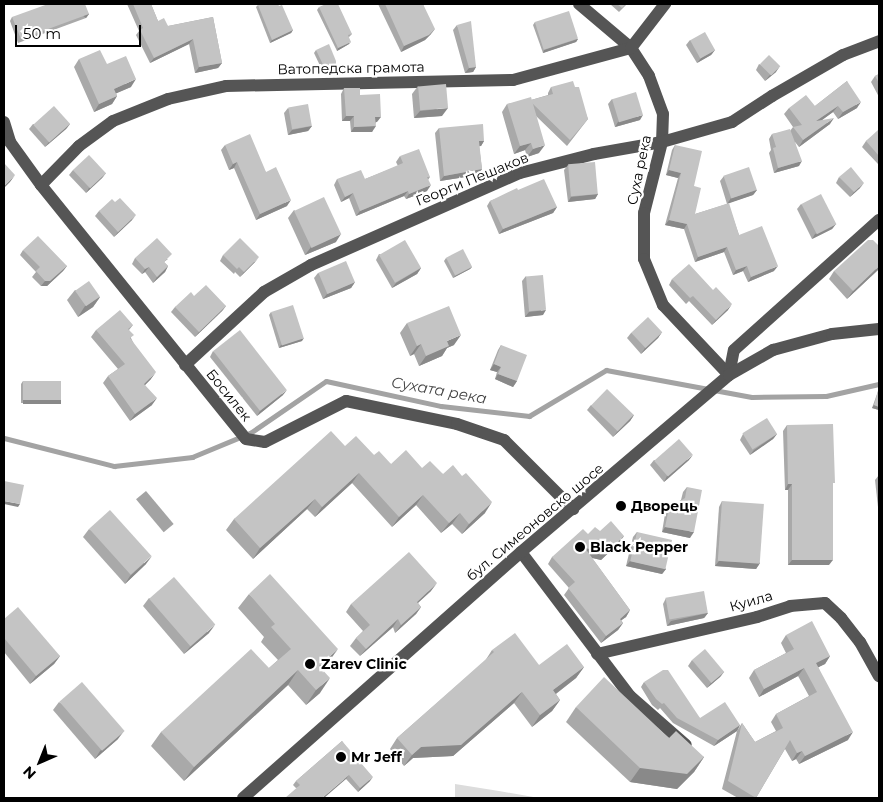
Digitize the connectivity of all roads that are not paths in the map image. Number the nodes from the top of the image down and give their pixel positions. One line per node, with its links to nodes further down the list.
1 (579, 4): 4 (street, Суха река)
2 (665, 4): 4 (street)
3 (879, 41): 6 (street, Георги Пешаков)
4 (631, 48): 6 (street, Суха река); 7 (street, Ватопедска грамота)
5 (4, 122): 7 (street, Босилек)
6 (662, 142): 10 (street, Георги Пешаков); 11 (street, Суха река)
7 (41, 185): 10 (street, Босилек)
8 (879, 220): 11 (street)
9 (879, 329): 11 (street, бул. Симеоновско шосе)
10 (185, 365): 12 (street, Босилек)
11 (729, 375): 12 (street, бул. Симеоновско шосе)
12 (573, 509): 13 (street, бул. Симеоновско шосе)
13 (521, 552): 14 (street); 17 (street, бул. Симеоновско шосе)
14 (597, 654): 15 (street, Куила); 16 (street)
15 (879, 676)
16 (694, 752)
17 (243, 798)

